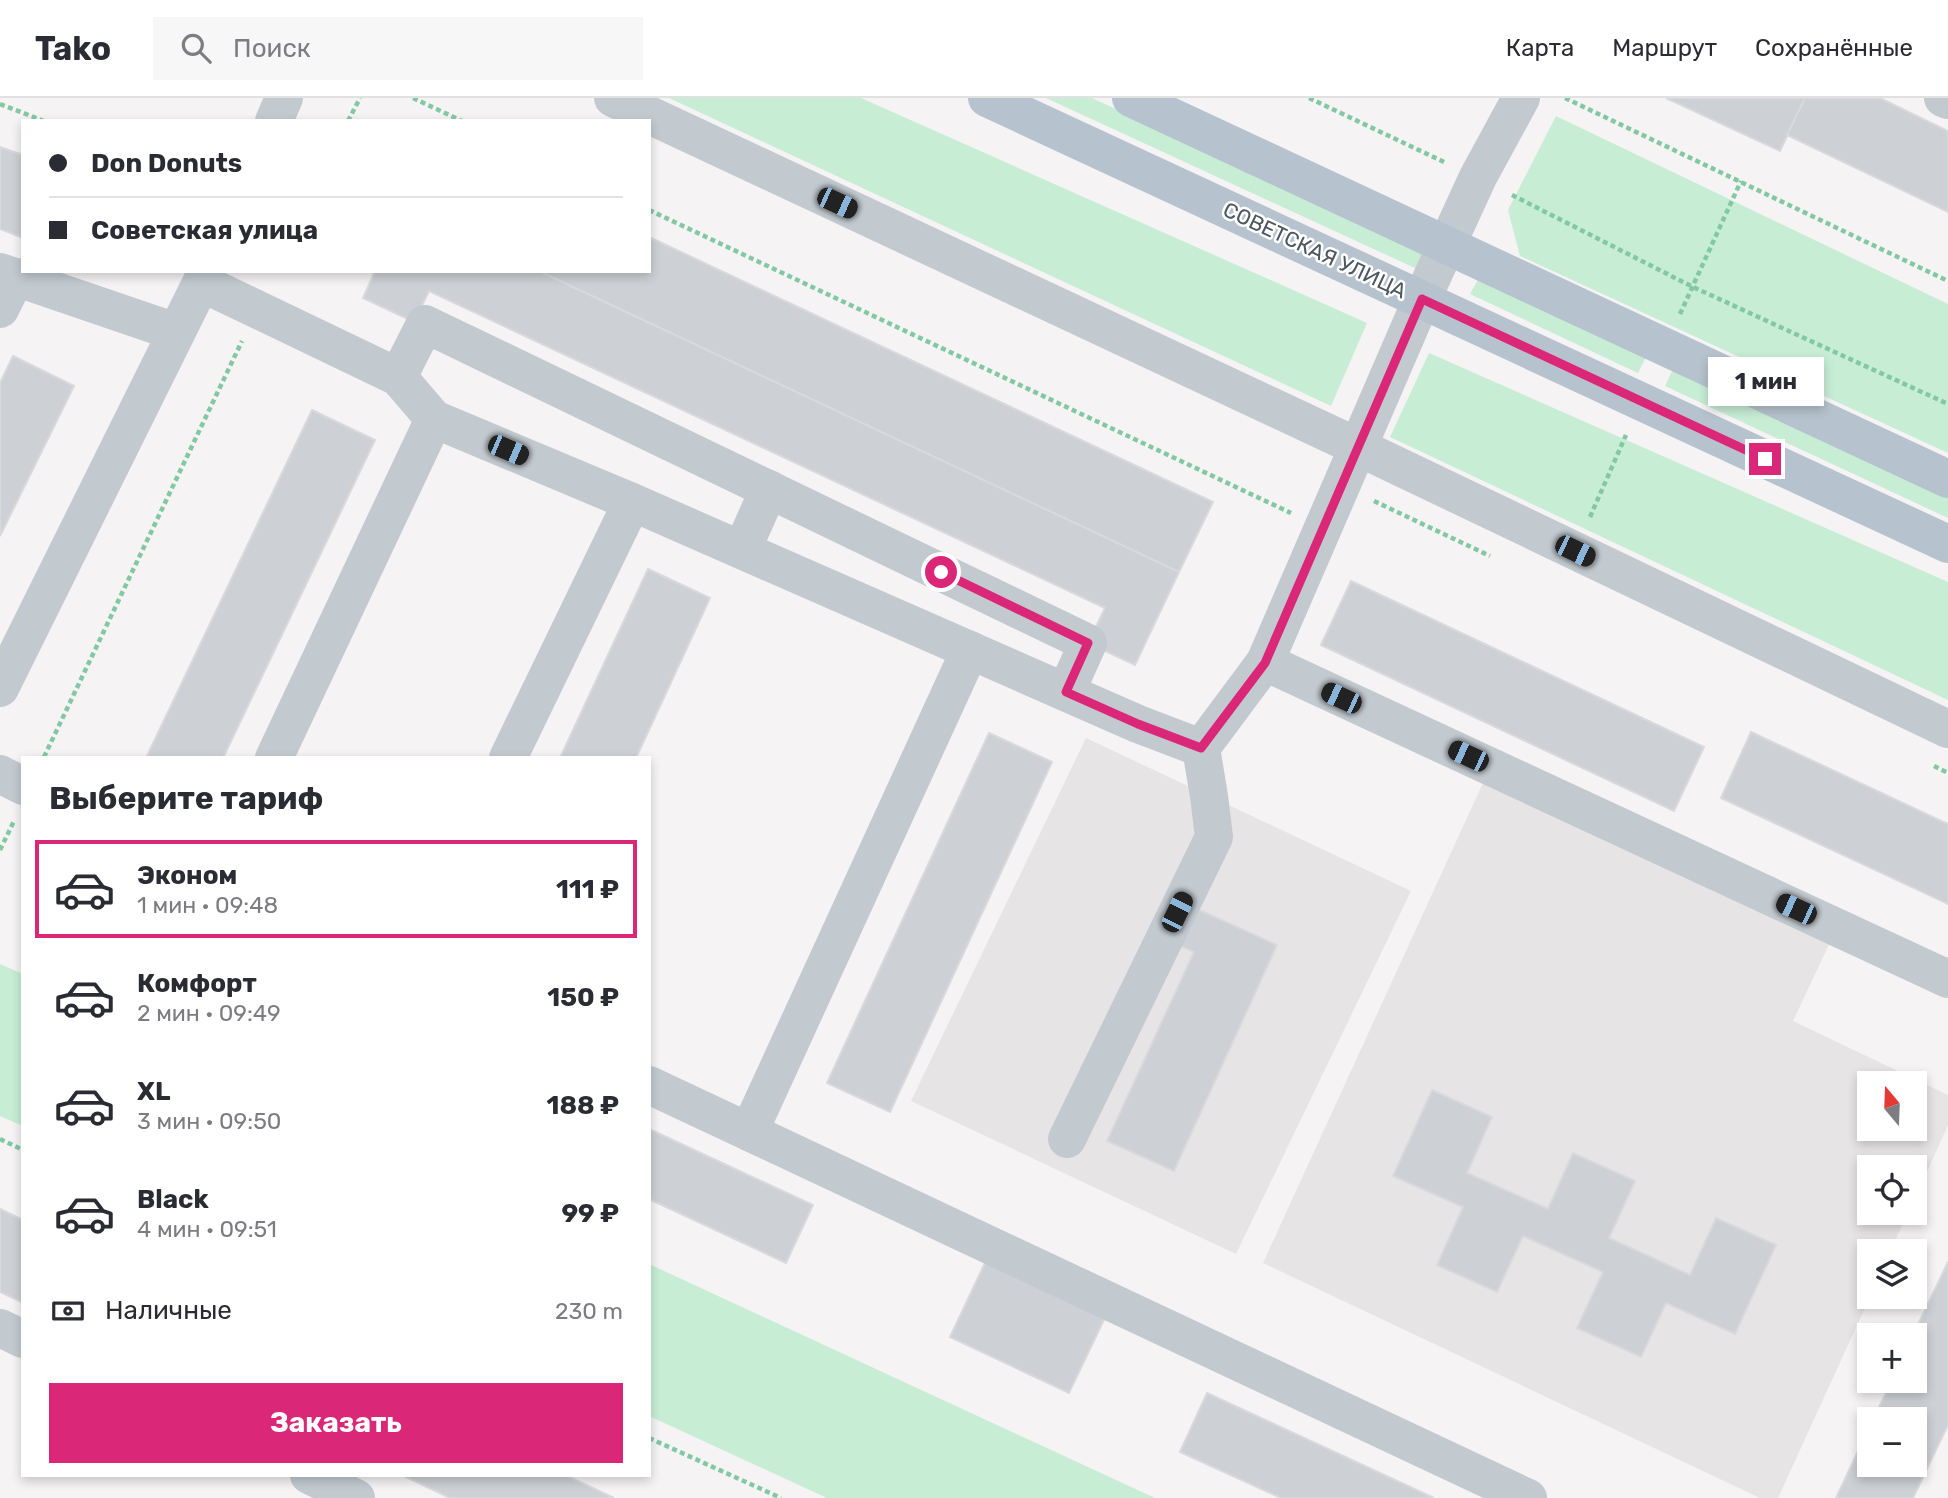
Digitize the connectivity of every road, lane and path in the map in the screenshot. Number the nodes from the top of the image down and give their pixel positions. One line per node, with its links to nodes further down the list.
1 (284, 98): 14 (street)
2 (359, 98): 15 (path)
3 (414, 98): 16 (path)
4 (613, 98): 33 (street)
5 (987, 98): 25 (main road, СОВЕТСКАЯ УЛИЦА)
6 (1131, 98): 20 (main road)
7 (1309, 98): 17 (path)
8 (1521, 98): 17 (street)
9 (1565, 98): 18 (path)
10 (1943, 98): 11 (street)
11 (1948, 100)
12 (0, 104): 13 (path)
13 (39, 119)
14 (275, 119)
15 (349, 119)
16 (457, 119)
17 (1478, 177): 20 (street); 24 (path)
18 (1741, 181): 22 (path); 24 (path)
19 (651, 210): 37 (path)
20 (1447, 246): 25 (street); 34 (main road)
21 (204, 277): 26 (street); 28 (street)
22 (1948, 281)
23 (5, 286): 28 (street)
24 (1693, 287): 27 (path); 30 (path)
25 (1422, 299): 33 (street); 38 (main road, СОВЕТСКАЯ УЛИЦА)
26 (257, 310): 29 (street); 47 (path)
27 (1678, 320)
28 (176, 332): 43 (street)
29 (398, 377): 31 (street); 35 (street)
30 (1948, 404)
31 (434, 419): 36 (street); 48 (street)
32 (1627, 432): 40 (path)
33 (1359, 447): 37 (street); 40 (street)
34 (1948, 479)
35 (769, 489): 39 (street); 44 (street)
36 (632, 502): 39 (street); 49 (street)
37 (1324, 528): 42 (street)
38 (1948, 544)
39 (742, 550): 41 (street)
40 (1575, 551): 45 (street)
41 (970, 650): 44 (street); 55 (street)
42 (1265, 663): 46 (street); 53 (street)
43 (0, 688)
44 (1066, 692): 46 (street)
45 (1948, 729)
46 (1201, 748): 57 (street)
47 (44, 756)
48 (275, 756)
49 (509, 756)
50 (0, 774): 51 (street)
51 (20, 799): 52 (path)
52 (0, 850)
53 (1948, 979)
54 (651, 1086): 55 (street)
55 (748, 1132): 65 (street)
56 (0, 1139): 58 (path)
57 (1067, 1139)
58 (21, 1149)
59 (0, 1328): 60 (street)
60 (21, 1338)
61 (651, 1439): 64 (path)
62 (313, 1477): 63 (street)
63 (356, 1498)
64 (781, 1498)
65 (1528, 1498)

